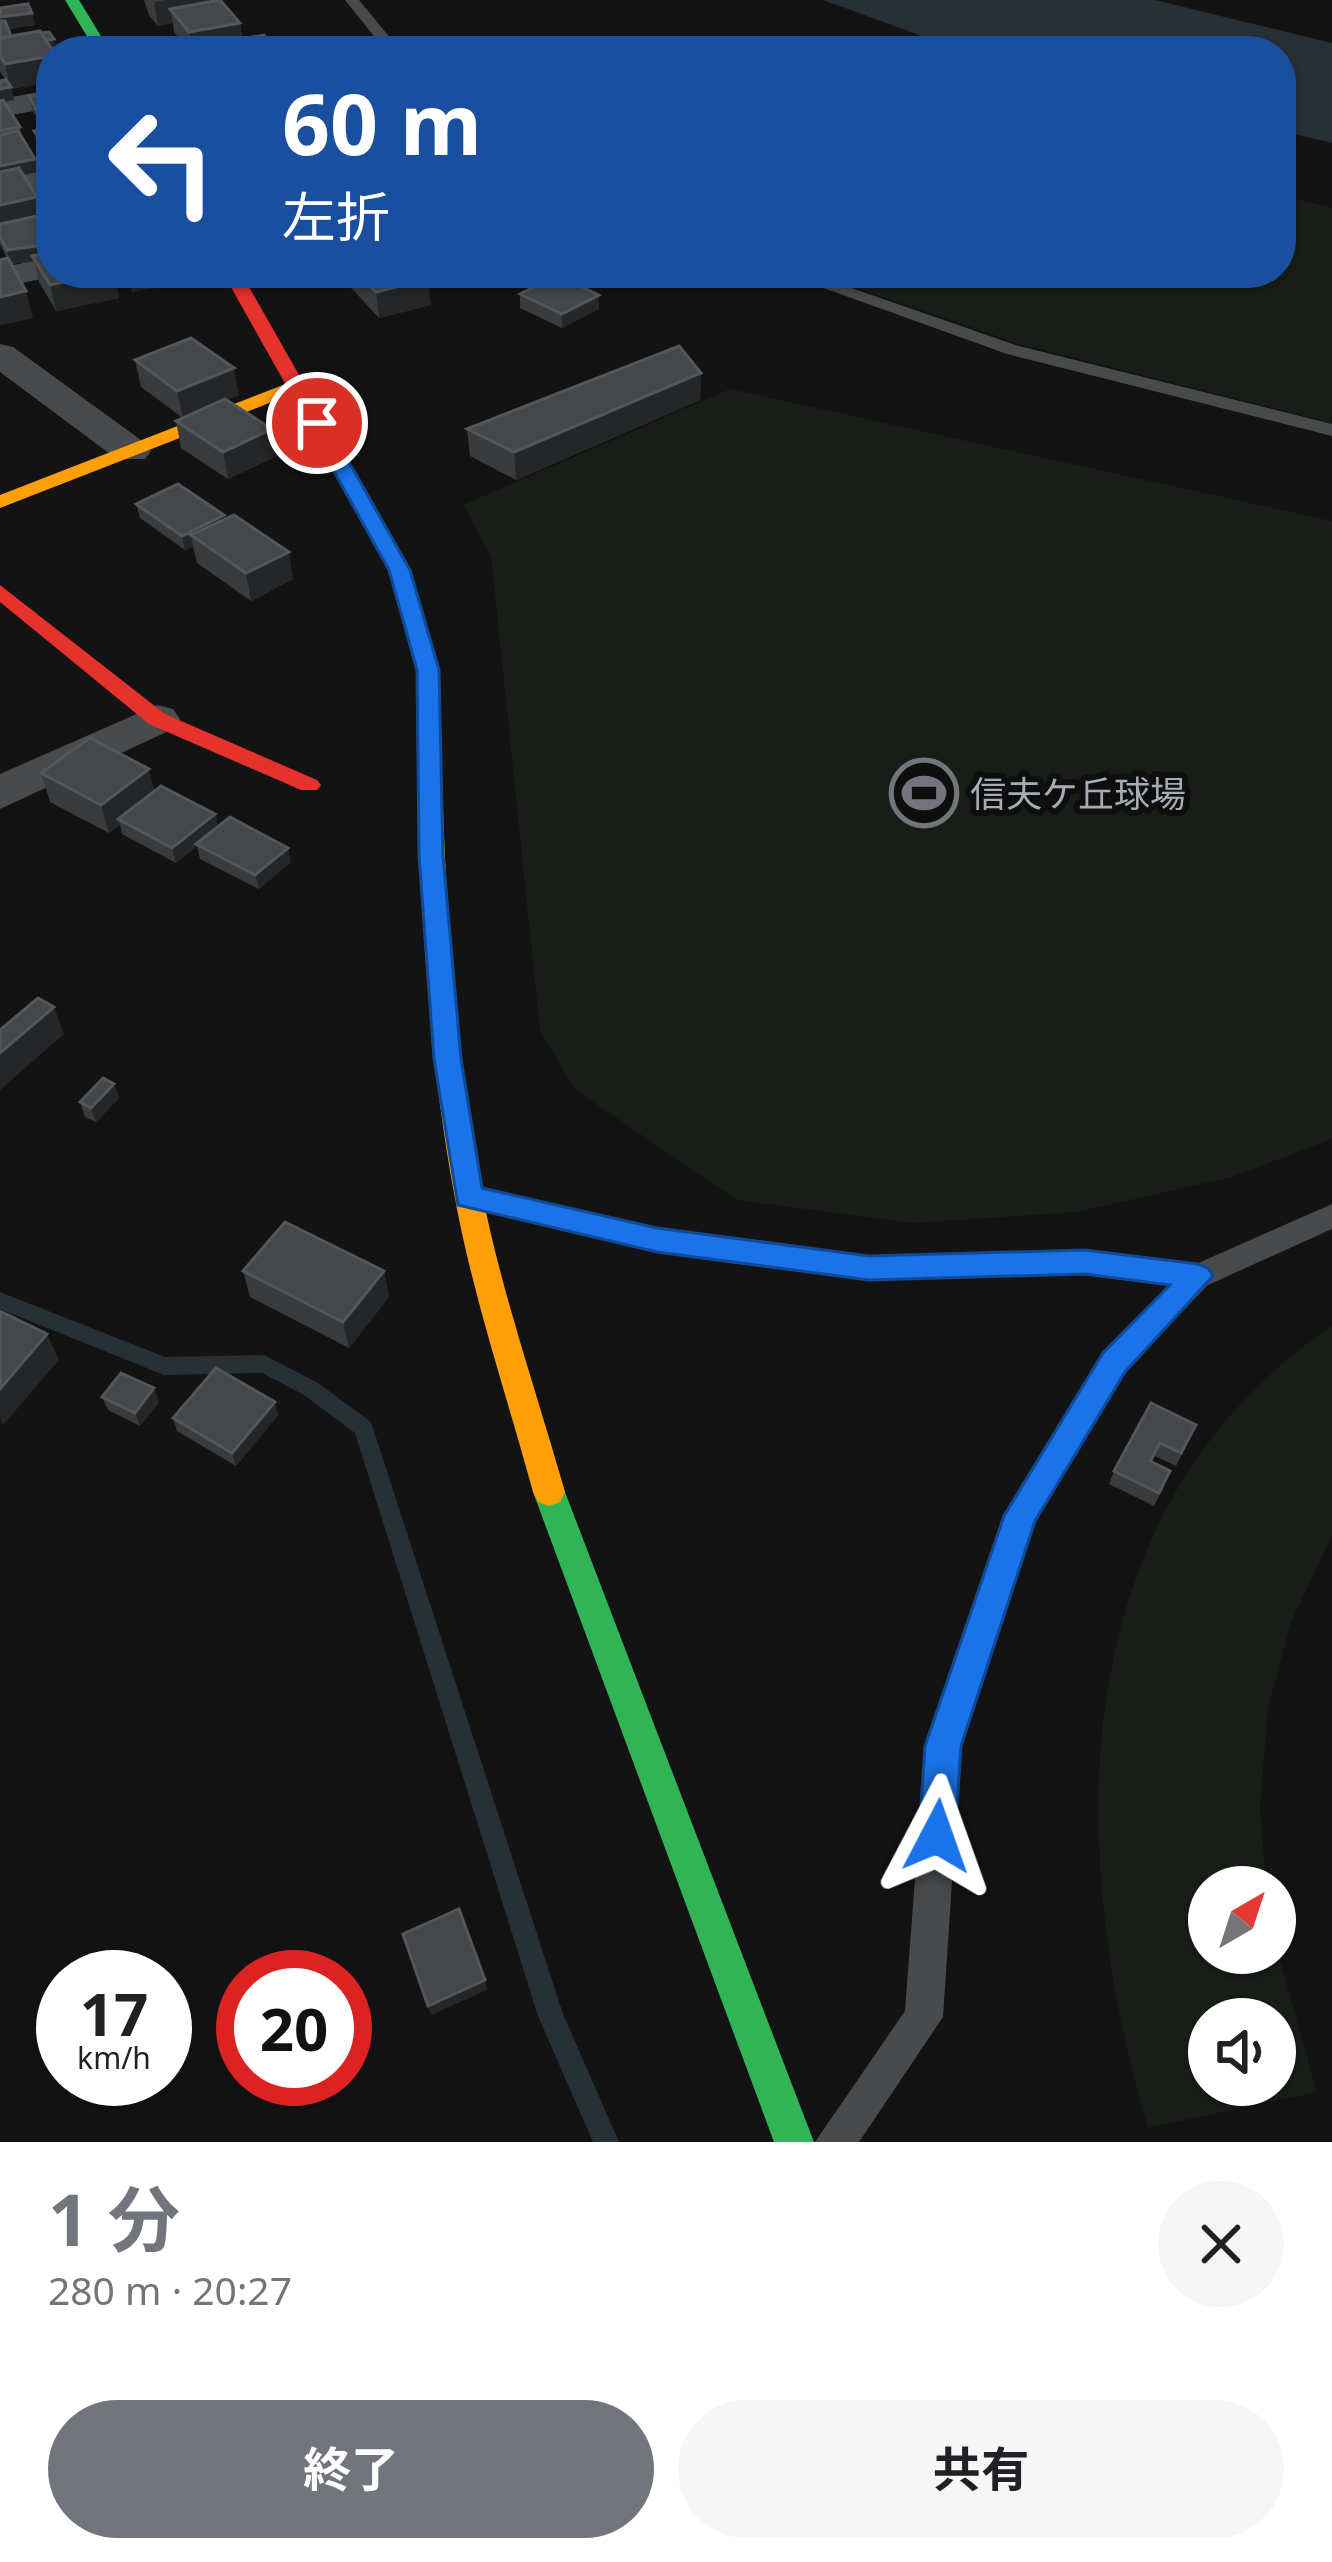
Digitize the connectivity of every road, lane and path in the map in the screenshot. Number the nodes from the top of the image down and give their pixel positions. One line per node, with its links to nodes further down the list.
1 (72, 0): 3 (street)
2 (352, 0): 4 (lane)
3 (94, 36)
4 (382, 36)
5 (36, 102): 6 (street)
6 (0, 108)
7 (0, 188): 8 (street)
8 (36, 189)
9 (36, 270): 10 (street)
10 (0, 278)
11 (240, 288): 14 (street)
12 (834, 288): 15 (lane)
13 (0, 355): 16 (street)
14 (296, 386): 16 (street); 22 (street)
15 (1332, 430)
16 (131, 451): 17 (street)
17 (0, 502)
18 (0, 591): 19 (street)
19 (157, 719): 20 (street); 21 (street)
20 (309, 785)
21 (0, 793)
22 (469, 1196): 24 (lane); 25 (street)
23 (1332, 1216): 24 (lane)
24 (1198, 1276): 26 (lane)
25 (794, 2142)
26 (835, 2142)

